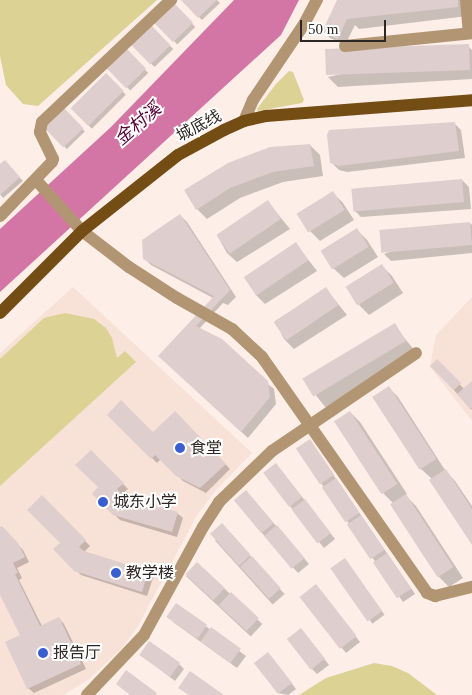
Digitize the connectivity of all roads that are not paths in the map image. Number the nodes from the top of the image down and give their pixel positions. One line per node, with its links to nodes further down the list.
1 (171, 0): 8 (street)
2 (317, 0): 7 (street)
3 (466, 0): 4 (street)
4 (471, 33): 5 (street)
5 (345, 46)
6 (472, 100): 7 (main road, 城底线)
7 (244, 121): 10 (main road, 城底线)
8 (36, 180): 9 (street); 10 (street)
9 (0, 216)
10 (82, 231): 11 (main road, 城底线); 13 (street)
11 (0, 313)
12 (416, 353): 13 (street)
13 (309, 424): 14 (street); 15 (street)
14 (472, 587)
15 (87, 695)

